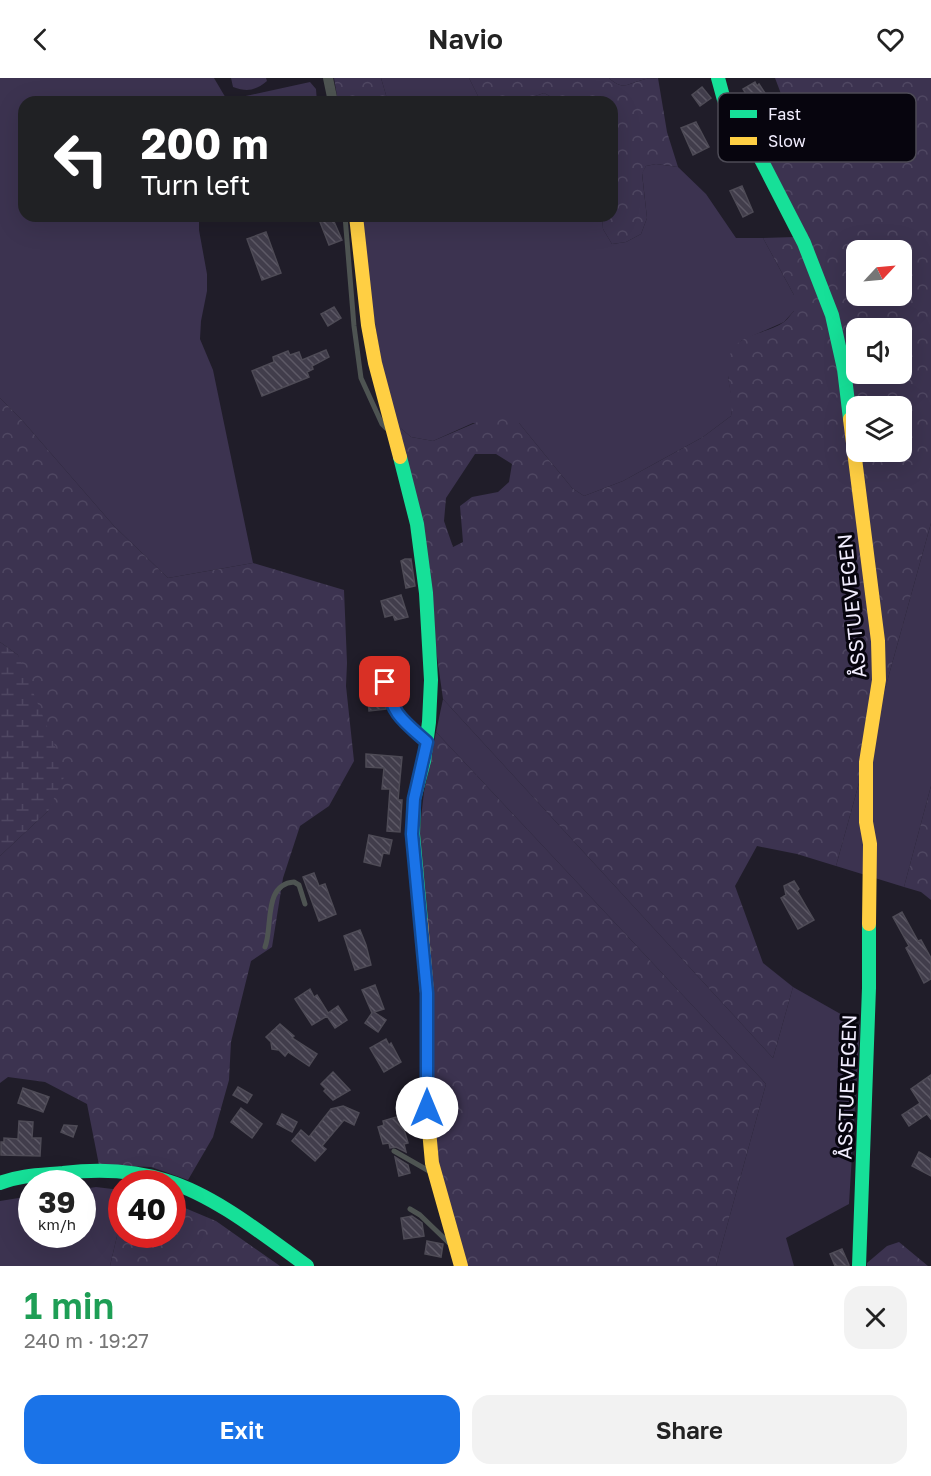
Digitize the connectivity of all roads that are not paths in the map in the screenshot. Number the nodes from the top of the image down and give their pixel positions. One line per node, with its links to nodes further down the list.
1 (328, 78): 4 (street)
2 (718, 78): 3 (street, ÅSSTUEVEGEN)
3 (722, 93)
4 (332, 96)
5 (764, 162): 20 (street, ÅSSTUEVEGEN)
6 (345, 222): 8 (lane)
7 (357, 222): 8 (street)
8 (395, 438): 10 (street)
9 (385, 682): 10 (lane)
10 (427, 742): 14 (street)
11 (304, 904): 12 (lane)
12 (265, 947)
13 (394, 1151): 14 (lane)
14 (436, 1175): 17 (street)
15 (0, 1183): 18 (street)
16 (410, 1209): 17 (lane)
17 (458, 1250): 19 (street)
18 (307, 1266)
19 (462, 1266)
20 (859, 1266)

